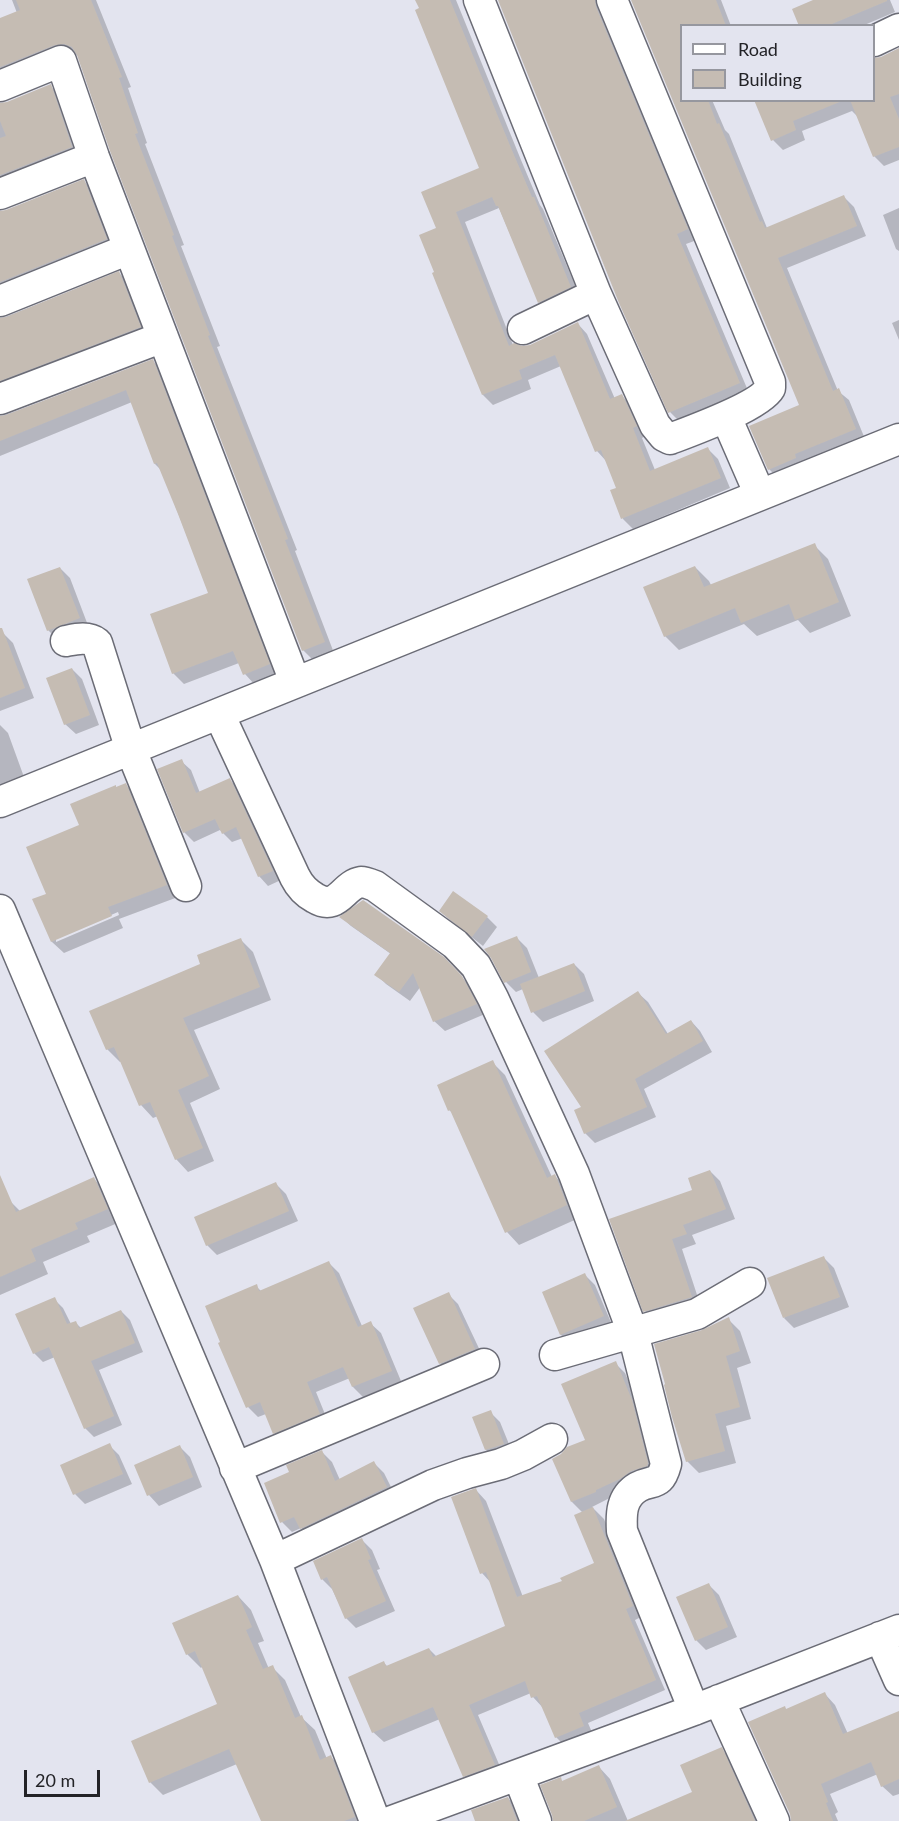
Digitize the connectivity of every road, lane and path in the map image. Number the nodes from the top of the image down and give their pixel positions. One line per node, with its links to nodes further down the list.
1 (479, 0): 9 (street)
2 (612, 0): 14 (street)
3 (899, 29): 4 (street)
4 (875, 40)
5 (0, 86): 6 (street)
6 (94, 157): 7 (street); 8 (street)
7 (0, 194)
8 (129, 249): 10 (street); 12 (street)
9 (596, 294): 11 (street); 14 (street)
10 (0, 301)
11 (524, 329)
12 (163, 337): 13 (street); 18 (street)
13 (0, 399)
14 (726, 417): 16 (street)
15 (899, 439): 16 (street)
16 (760, 495): 18 (street)
17 (66, 641): 20 (street)
18 (295, 682): 19 (street)
19 (219, 714): 20 (street); 25 (street)
20 (131, 750): 21 (street); 22 (street)
21 (0, 802)
22 (186, 886)
23 (0, 910): 29 (street)
24 (750, 1283): 25 (street)
25 (633, 1333): 26 (street); 33 (street)
26 (555, 1355)
27 (484, 1364): 29 (street)
28 (552, 1439): 30 (street)
29 (235, 1468): 30 (street)
30 (274, 1560): 35 (street)
31 (889, 1633): 32 (street); 33 (street)
32 (899, 1680)
33 (706, 1705): 34 (street); 38 (street)
34 (518, 1775): 36 (street); 37 (street)
35 (374, 1821)
36 (392, 1821)
37 (536, 1821)
38 (774, 1821)

